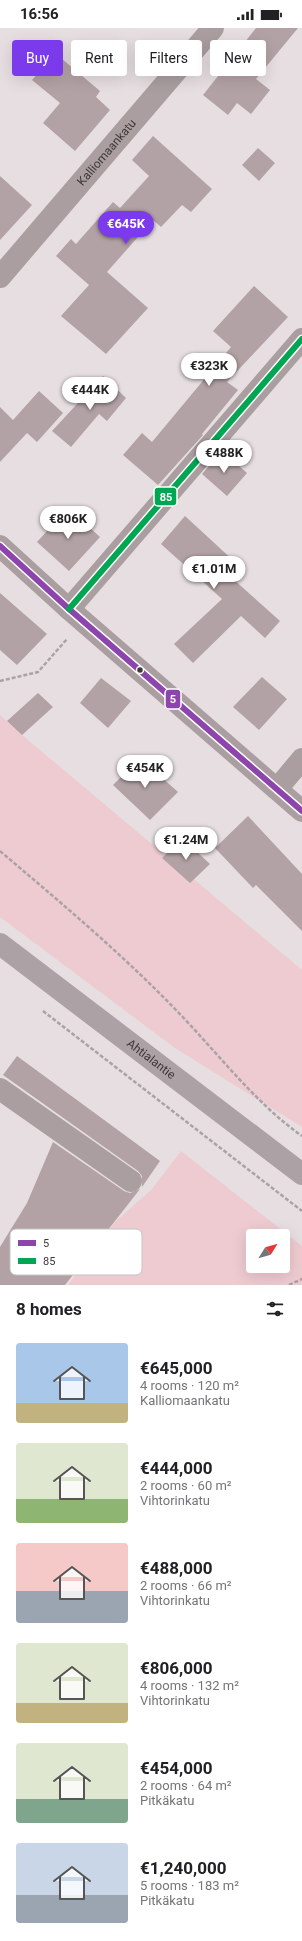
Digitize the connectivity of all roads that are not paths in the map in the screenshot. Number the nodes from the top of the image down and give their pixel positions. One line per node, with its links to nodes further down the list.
1 (213, 28): 2 (street, Kalliomaankatu)
2 (0, 277)
3 (302, 339): 5 (street)
4 (0, 546): 5 (street)
5 (76, 615): 7 (street)
6 (302, 759): 7 (street)
7 (277, 789): 8 (street)
8 (302, 811)
9 (0, 944): 11 (main road, Ahtialantie)
10 (0, 1089): 12 (street)
11 (302, 1174)
12 (131, 1181)

